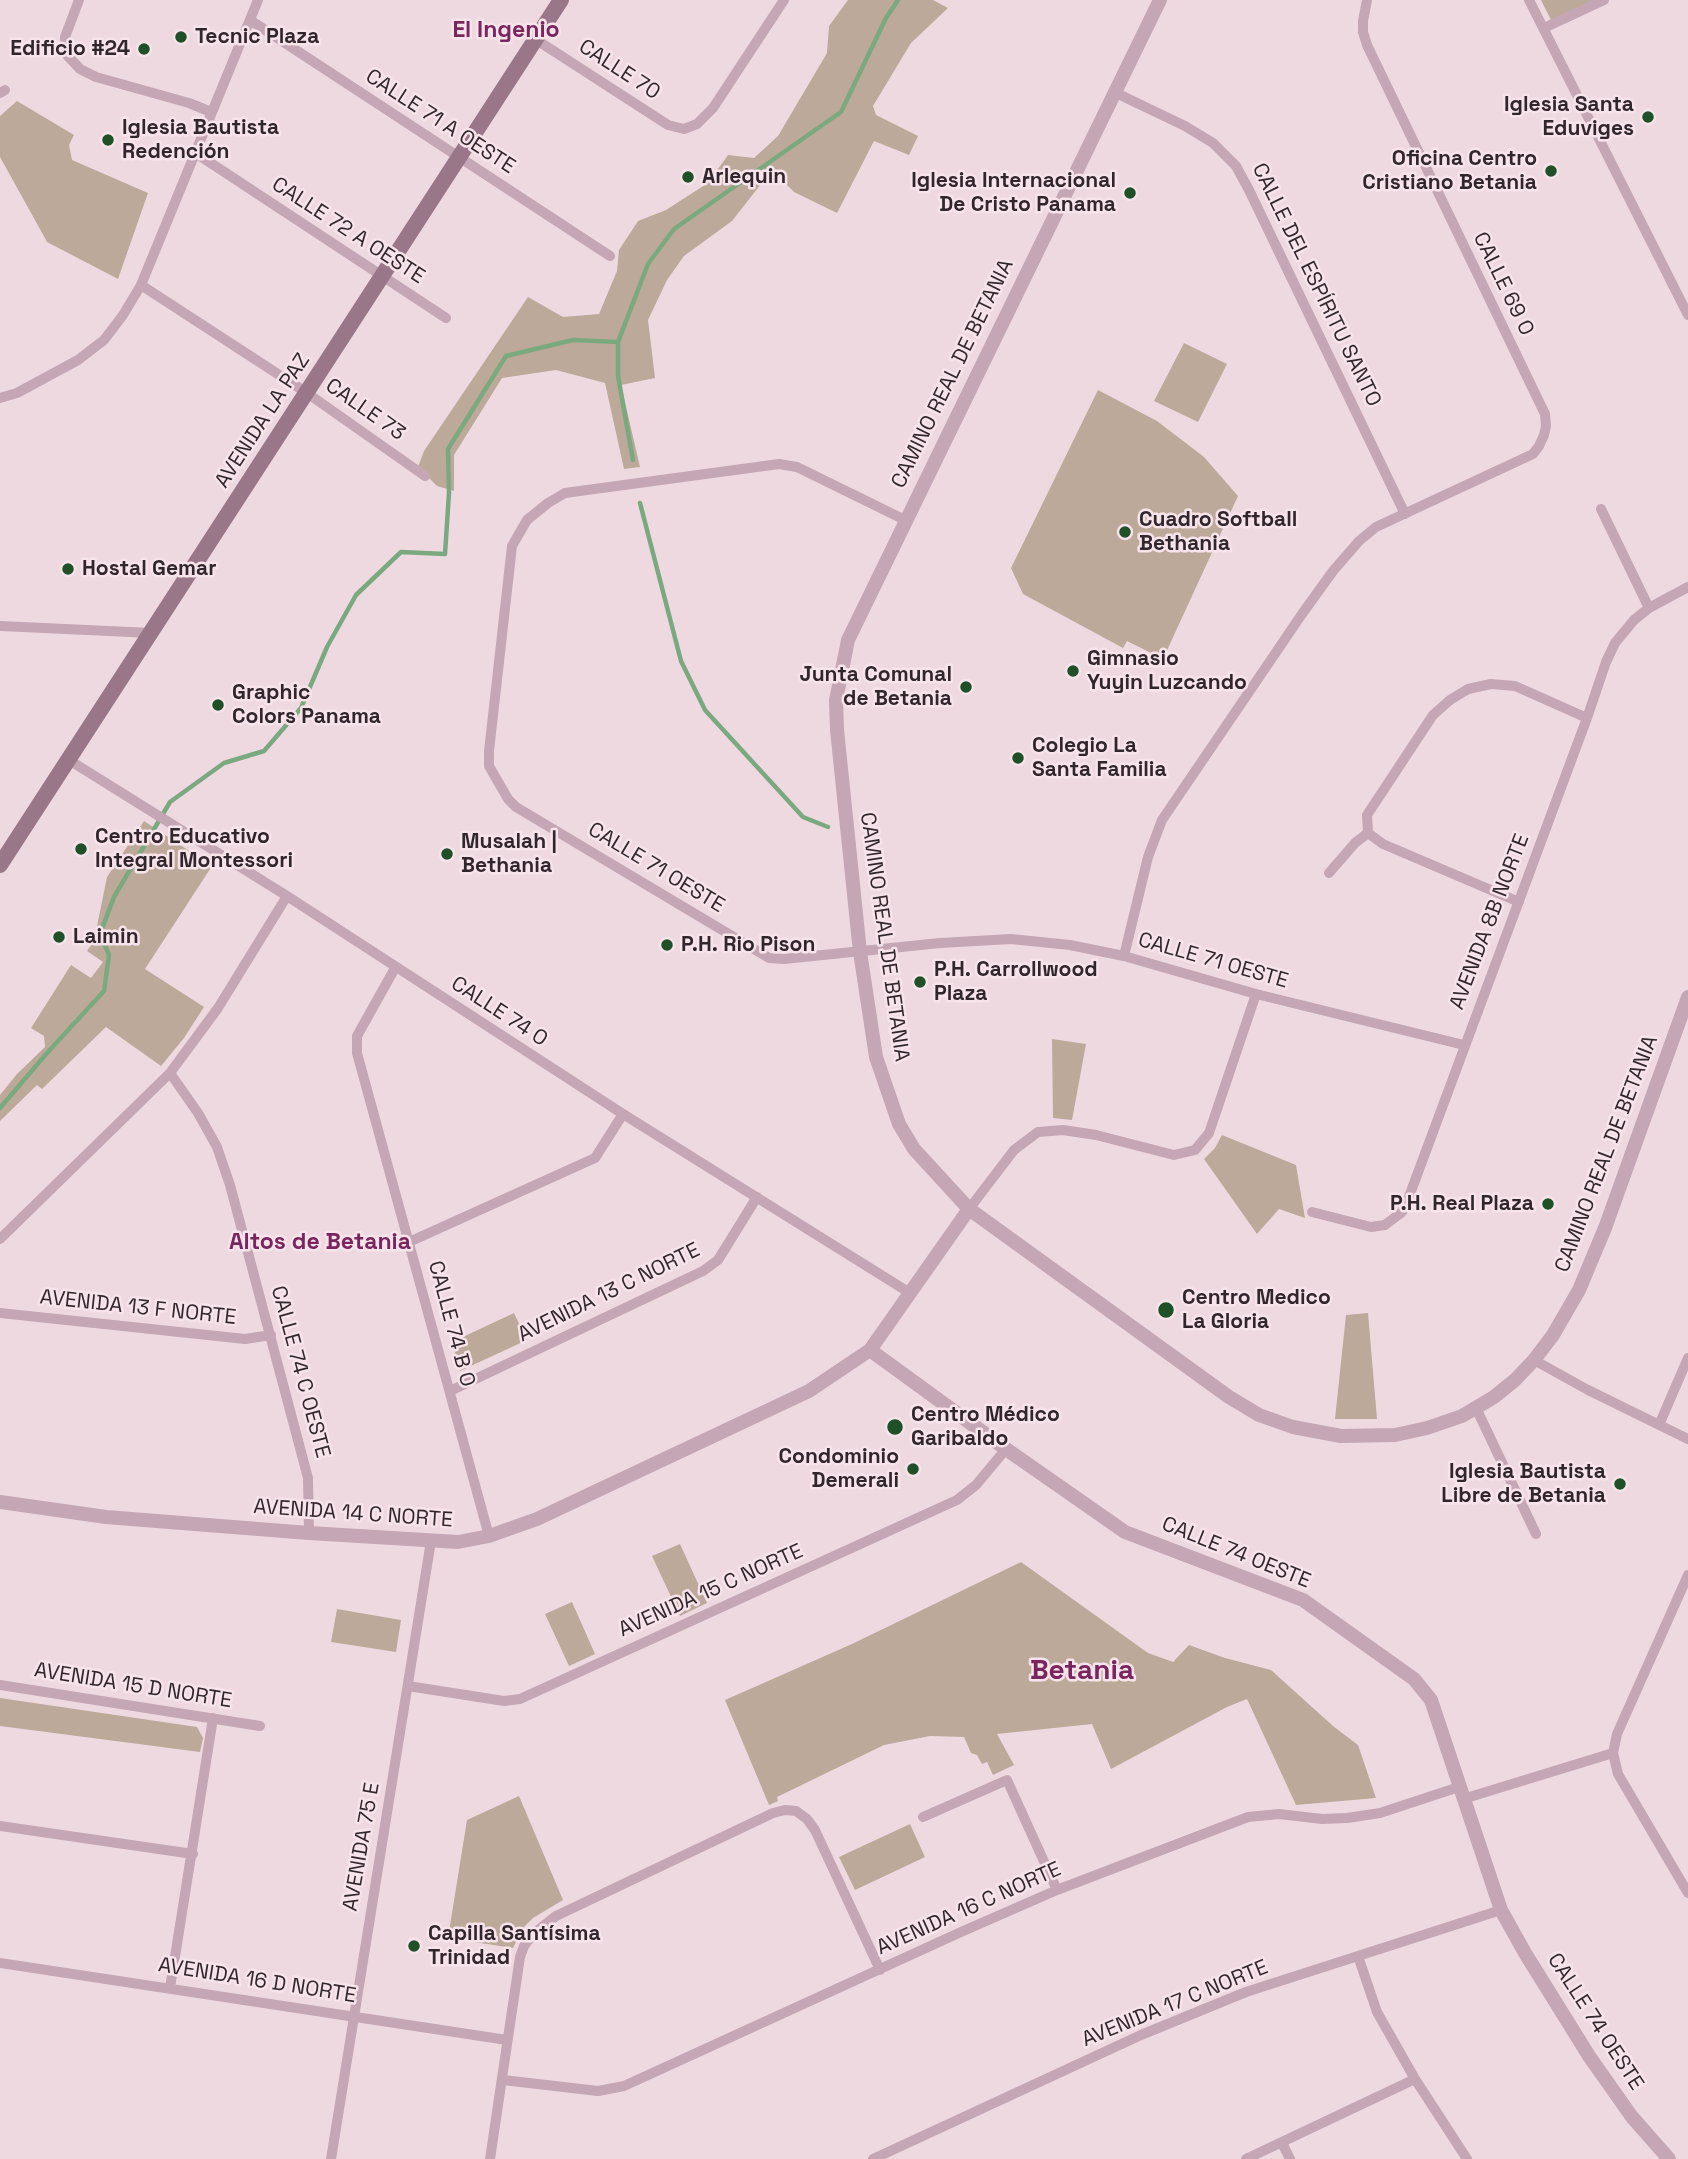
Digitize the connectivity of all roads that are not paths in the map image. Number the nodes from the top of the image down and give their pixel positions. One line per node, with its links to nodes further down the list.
1 (79, 0): 13 (street)
2 (258, 0): 9 (street)
3 (561, 0): 11 (main road, AVENIDA LA PAZ)
4 (784, 0): 11 (street, CALLE 70)
5 (1160, 0): 12 (street, CAMINO REAL DE BETANIA)
6 (1367, 0): 25 (street, CALLE 69 O)
7 (1529, 0): 10 (street)
8 (1604, 0): 10 (street)
9 (250, 20): 13 (street); 15 (street, CALLE 71 A OESTE)
10 (1544, 28): 19 (street)
11 (536, 39): 15 (main road, AVENIDA LA PAZ)
12 (1114, 92): 25 (street, CALLE DEL ESPÍRITU SANTO); 26 (street, CAMINO REAL DE BETANIA)
13 (211, 112): 14 (street)
14 (194, 152): 17 (street, CALLE 72 A OESTE); 18 (street)
15 (459, 158): 16 (street, CALLE 71 A OESTE); 17 (main road, AVENIDA LA PAZ)
16 (610, 256)
17 (382, 276): 20 (street, CALLE 72 A OESTE); 21 (main road, AVENIDA LA PAZ)
18 (141, 285): 21 (street, CALLE 73); 22 (street)
19 (1688, 315)
20 (446, 318)
21 (307, 393): 23 (street, CALLE 73); 30 (main road, AVENIDA LA PAZ)
22 (0, 398)
23 (425, 476)
24 (1601, 509): 28 (street)
25 (1405, 514): 39 (street)
26 (905, 520): 38 (street, CAMINO REAL DE BETANIA); 38 (street, CALLE 71 OESTE)
27 (1688, 587): 28 (street, AVENIDA 8B NORTE)
28 (1649, 608): 31 (street, AVENIDA 8B NORTE)
29 (0, 626): 30 (street)
30 (152, 633): 32 (main road, AVENIDA LA PAZ)
31 (1587, 719): 33 (street); 37 (street, AVENIDA 8B NORTE)
32 (69, 760): 34 (main road, AVENIDA LA PAZ); 36 (street, CALLE 74 O)
33 (1368, 833): 35 (street); 37 (street)
34 (0, 865)
35 (1329, 873)
36 (287, 896): 40 (street, CALLE 74 O); 44 (street)
37 (1519, 902): 43 (street, AVENIDA 8B NORTE)
38 (860, 953): 39 (street, CALLE 71 OESTE); 47 (street, CAMINO REAL DE BETANIA)
39 (1124, 956): 41 (street, CALLE 71 OESTE)
40 (395, 968): 45 (street, CALLE 74 O); 50 (street, CALLE 74 B O)
41 (1256, 994): 43 (street, CALLE 71 OESTE); 47 (street)
42 (1688, 997): 56 (street, CAMINO REAL DE BETANIA)
43 (1464, 1045): 48 (street, AVENIDA 8B NORTE)
44 (170, 1073): 49 (street); 53 (street, CALLE 74 C OESTE)
45 (623, 1114): 46 (street, CALLE 74 O); 50 (street)
46 (757, 1197): 51 (street, CALLE 74 O); 57 (street, AVENIDA 13 C NORTE)
47 (969, 1209): 51 (street); 58 (street, CAMINO REAL DE BETANIA)
48 (1312, 1212)
49 (0, 1239)
50 (409, 1242): 57 (street, CALLE 74 B O)
51 (911, 1293): 54 (street)
52 (0, 1313): 53 (street, AVENIDA 13 F NORTE)
53 (271, 1335): 63 (street, CALLE 74 C OESTE)
54 (870, 1350): 61 (street, CALLE 74 OESTE); 65 (street, AVENIDA 14 C NORTE)
55 (1688, 1358): 59 (street)
56 (1534, 1360): 58 (street, CAMINO REAL DE BETANIA); 59 (street)
57 (450, 1391): 65 (street, CALLE 74 B O)
58 (1476, 1408): 64 (street)
59 (1659, 1425): 60 (street)
60 (1688, 1439)
61 (1006, 1450): 69 (street, AVENIDA 15 C NORTE); 73 (street, CALLE 74 OESTE)
62 (0, 1502): 63 (street, AVENIDA 14 C NORTE)
63 (309, 1533): 66 (street, AVENIDA 14 C NORTE)
64 (1536, 1534)
65 (489, 1536): 66 (street, AVENIDA 14 C NORTE)
66 (431, 1541): 69 (street, AVENIDA 75 E)
67 (1688, 1575): 72 (street)
68 (0, 1685): 70 (street, AVENIDA 15 D NORTE)
69 (408, 1686): 84 (street, AVENIDA 75 E)
70 (213, 1718): 71 (street, AVENIDA 15 D NORTE); 76 (street)
71 (260, 1726)
72 (1614, 1753): 73 (street, AVENIDA 16 C NORTE); 78 (street)
73 (1461, 1793): 77 (street, AVENIDA 16 C NORTE); 79 (street, CALLE 74 OESTE)
74 (923, 1817): 77 (street)
75 (0, 1826): 76 (street)
76 (192, 1854): 83 (street)
77 (1057, 1890): 82 (street, AVENIDA 16 C NORTE)
78 (1688, 1893)
79 (1501, 1910): 80 (street, AVENIDA 17 C NORTE); 95 (street, CALLE 74 OESTE)
80 (1358, 1956): 86 (street); 91 (street, AVENIDA 17 C NORTE)
81 (0, 1963): 83 (street, AVENIDA 16 D NORTE)
82 (880, 1970): 85 (street); 87 (street, AVENIDA 16 C NORTE)
83 (170, 1988): 84 (street, AVENIDA 16 D NORTE)
84 (353, 2015): 85 (street, AVENIDA 16 D NORTE); 89 (street, AVENIDA 75 E)
85 (507, 2040): 87 (street)
86 (1415, 2079): 88 (street); 94 (street)
87 (503, 2080): 90 (street)
88 (1282, 2143): 92 (street); 93 (street)
89 (331, 2159)
90 (490, 2159)
91 (873, 2159)
92 (1246, 2159)
93 (1290, 2159)
94 (1467, 2159)
95 (1670, 2159)

